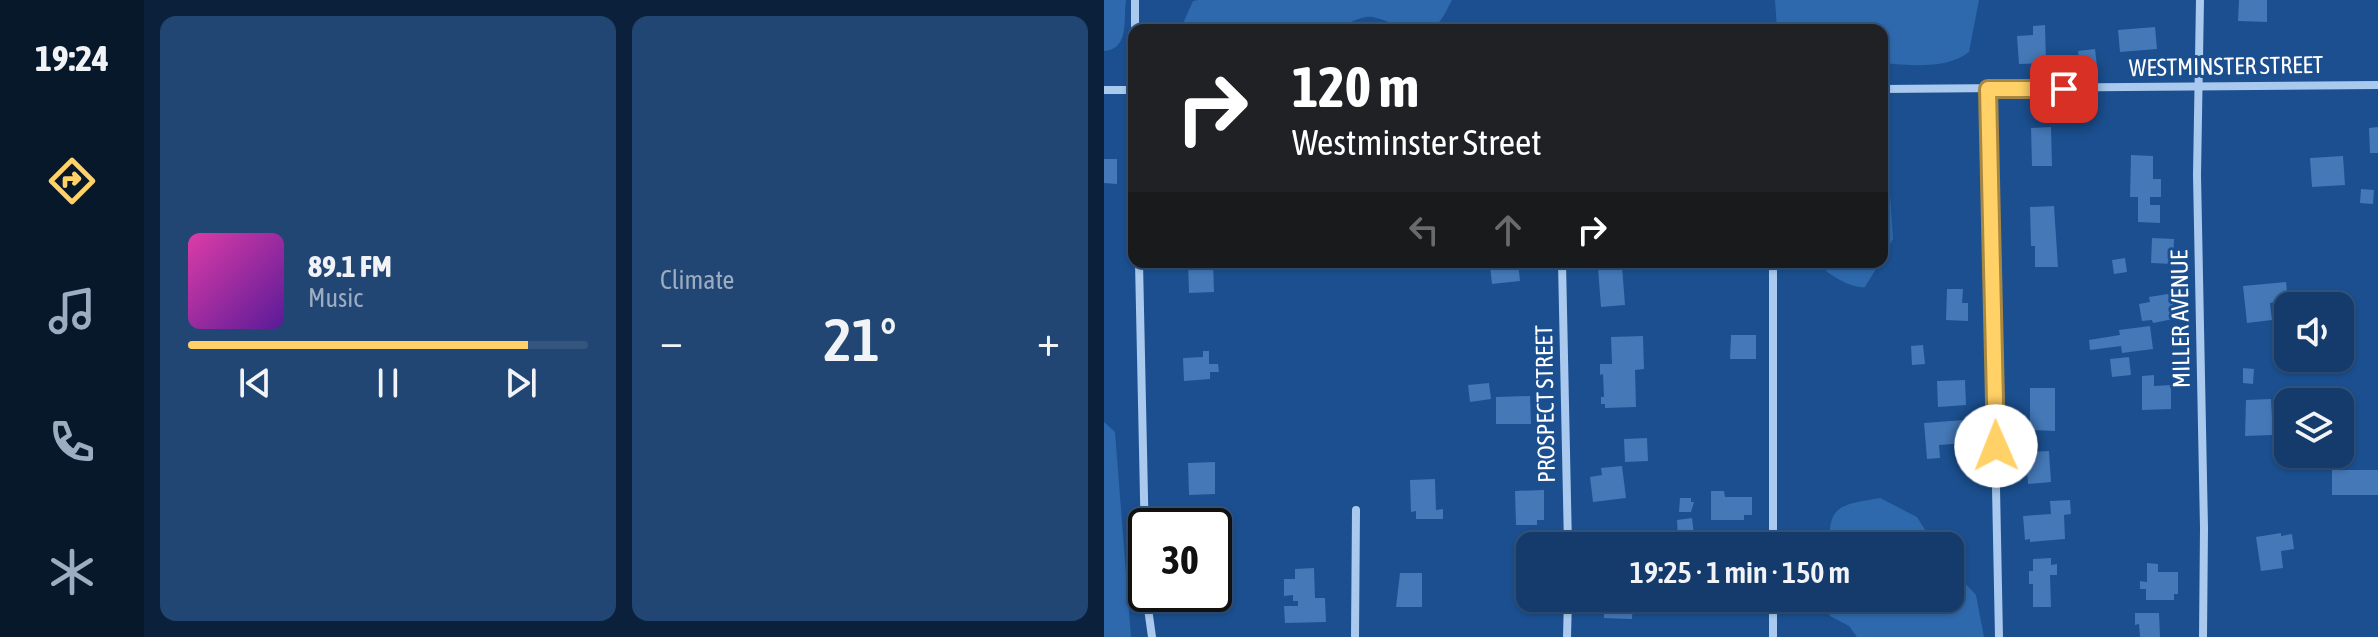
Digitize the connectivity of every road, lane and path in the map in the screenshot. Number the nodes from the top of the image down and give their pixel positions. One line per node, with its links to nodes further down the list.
1 (1135, 0): 3 (street)
2 (2200, 0): 4 (street, MILLER AVENUE)
3 (1135, 24)
4 (2198, 84): 5 (street, WESTMINSTER STREET); 7 (street, WESTMINSTER STREET); 25 (street, MILLER AVENUE)
5 (2378, 85)
6 (1888, 89): 7 (street, WESTMINSTER STREET)
7 (1988, 89): 24 (street)
8 (1104, 90): 9 (street)
9 (1128, 90)
10 (1139, 268): 13 (street)
11 (1562, 268): 15 (street, PROSPECT STREET)
12 (1773, 268): 16 (street)
13 (1144, 508)
14 (1356, 510): 21 (street)
15 (1568, 532)
16 (1773, 532)
17 (1149, 612): 20 (street)
18 (1568, 612): 22 (street)
19 (1773, 612): 23 (street)
20 (1152, 637)
21 (1355, 637)
22 (1567, 637)
23 (1773, 637)
24 (1999, 637)
25 (2203, 637)

